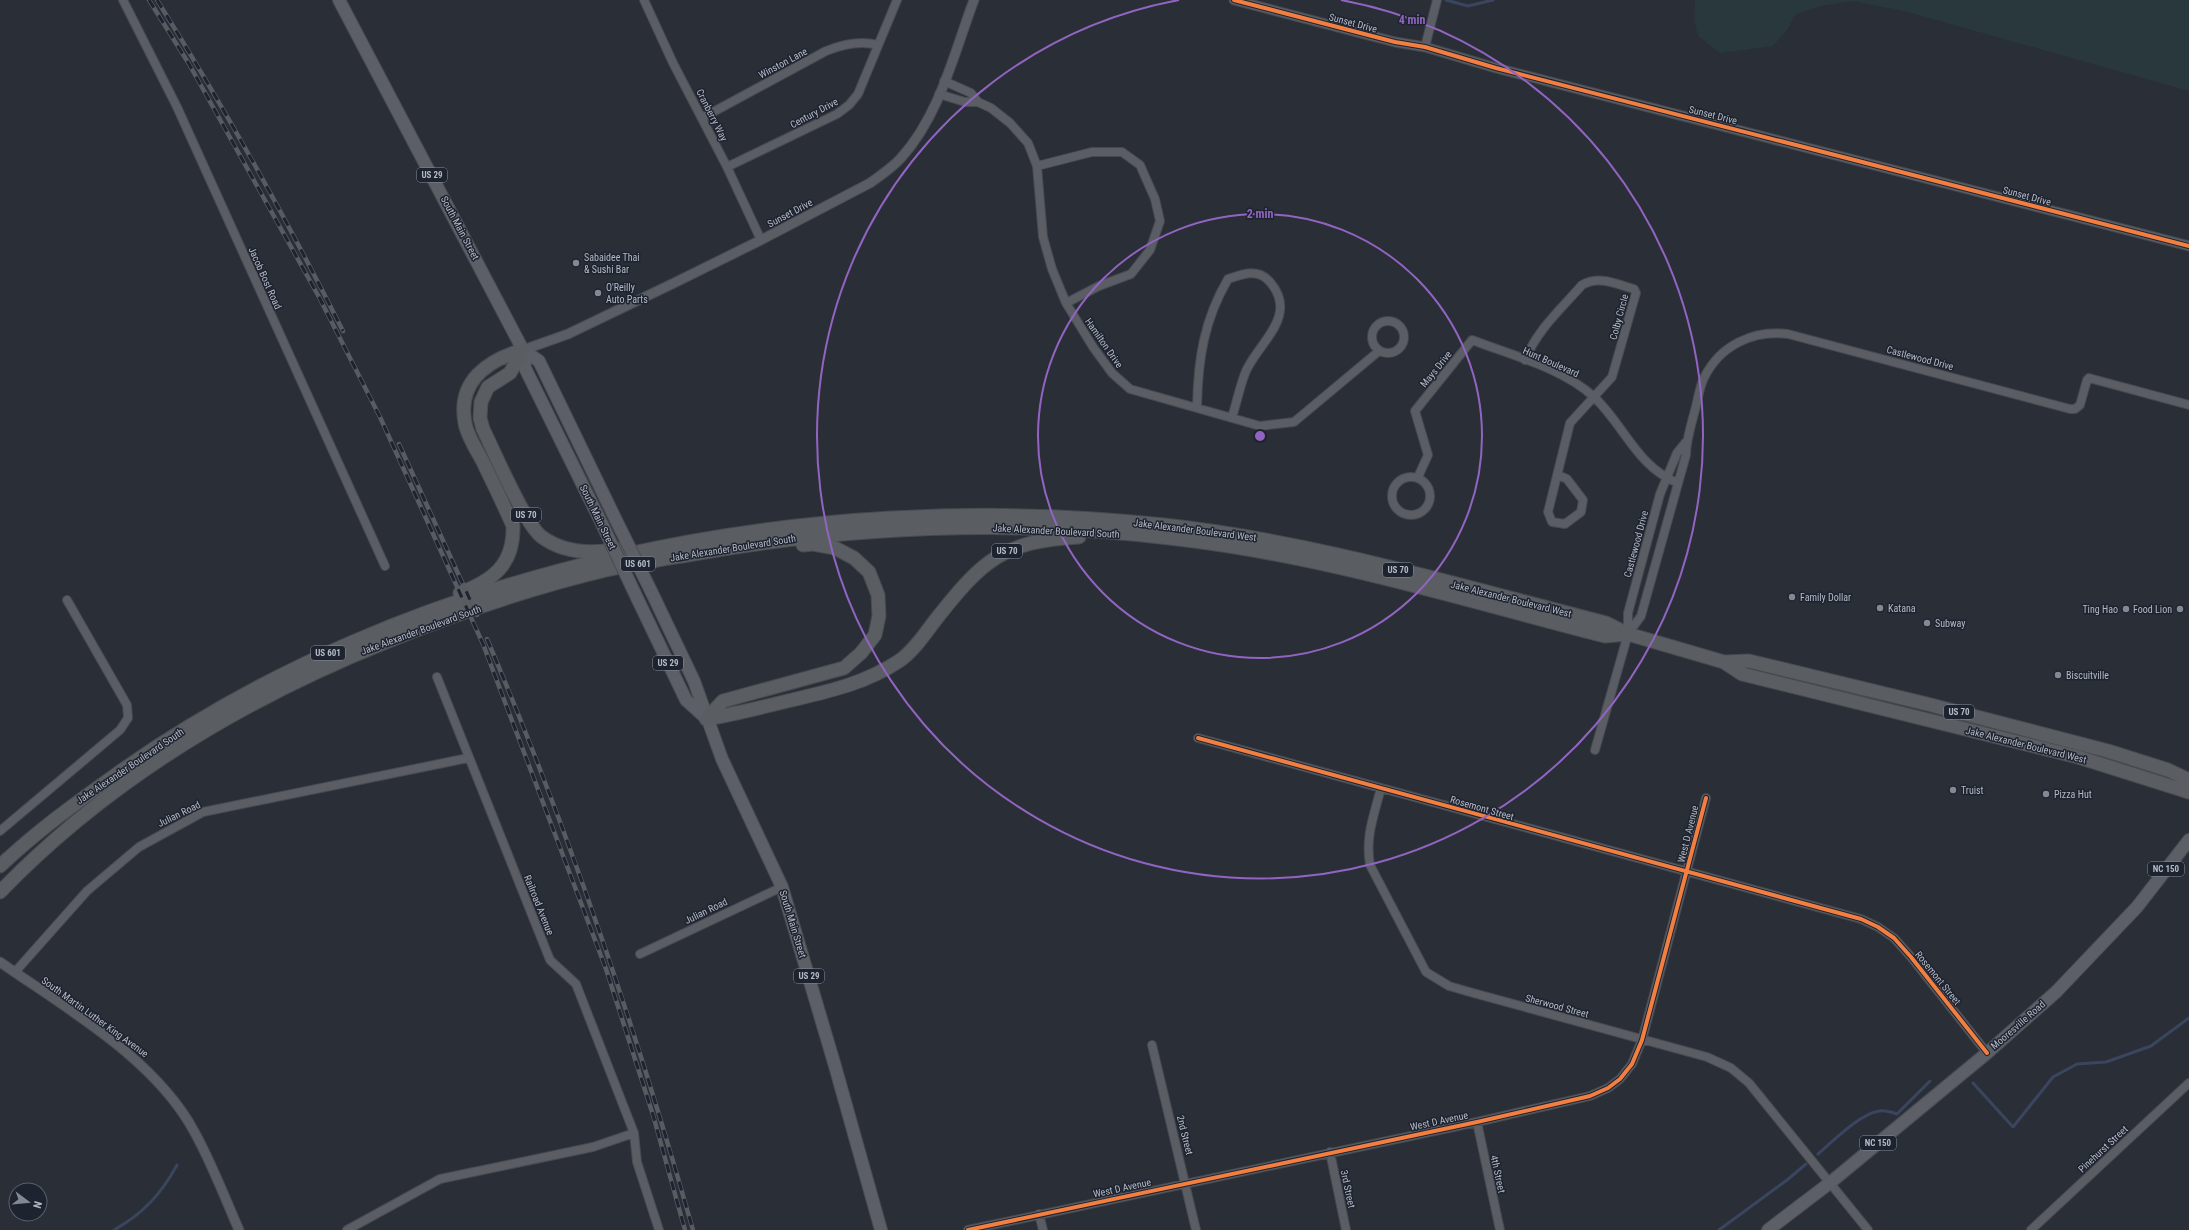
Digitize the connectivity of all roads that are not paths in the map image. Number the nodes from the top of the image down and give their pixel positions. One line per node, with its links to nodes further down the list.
1 (123, 0): 33 (street, Jacob Bost Road)
2 (340, 0): 20 (main road, South Main Street / US 29)
3 (644, 0): 13 (street, Cranberry Way)
4 (898, 0): 8 (street, Century Drive)
5 (974, 0): 10 (street, Sunset Drive)
6 (1234, 0): 9 (street, Sunset Drive)
7 (1437, 0): 9 (street)
8 (878, 45): 13 (street, Winston Lane); 15 (street, Century Drive)
9 (1425, 47): 17 (street, Sunset Drive)
10 (944, 81): 11 (street, Sunset Drive); 12 (street, Hamilton Drive)
11 (939, 94): 12 (street, Hamilton Drive); 16 (street, Sunset Drive)
12 (978, 102): 14 (street, Hamilton Drive)
13 (702, 118): 15 (street, Cranberry Way)
14 (1037, 166): 18 (street, Hamilton Drive); 18 (street)
15 (727, 167): 16 (street, Cranberry Way)
16 (761, 240): 20 (street, Sunset Drive)
17 (2189, 246)
18 (1066, 303): 25 (street, Hamilton Drive)
19 (1472, 340): 22 (street, Hunt Boulevard); 29 (street, Mays Drive)
20 (523, 350): 32 (highway, US 70); 37 (highway); 40 (main road, South Main Street / US 29, bridge); 40 (main road, South Main Street / US 29, bridge)
21 (1379, 351): 26 (street, Hamilton Drive)
22 (1525, 360): 23 (street, Hunt Boulevard); 23 (street, Colby Circle)
23 (1594, 397): 28 (street); 30 (street, Hunt Boulevard)
24 (2189, 405): 27 (street, Castlewood Drive)
25 (1197, 407): 26 (street, Hamilton Drive); 26 (street)
26 (1232, 417)
27 (1686, 442): 30 (street, Castlewood Drive); 31 (street, Castlewood Drive)
28 (1558, 475): 28 (street)
29 (1418, 477): 29 (street)
30 (1667, 479): 31 (street, Hunt Boulevard); 36 (street, Castlewood Drive)
31 (1678, 483): 36 (street, Castlewood Drive)
32 (704, 545): 34 (highway, Jake Alexander Boulevard South / US 601); 36 (highway, Jake Alexander Boulevard West / US 70); 37 (highway, Jake Alexander Boulevard South / US 601); 40 (highway); 53 (highway, Jake Alexander Boulevard South / US 601)
33 (385, 566)
34 (1361, 573): 36 (highway, Jake Alexander Boulevard West / US 70); 40 (highway, US 70)
35 (67, 600): 48 (street)
36 (1628, 634): 38 (highway, Jake Alexander Boulevard West / US 70); 42 (street, Castlewood Drive)
37 (337, 649): 50 (highway, Jake Alexander Boulevard South / US 601)
38 (1724, 662): 44 (highway, Jake Alexander Boulevard West / US 70); 46 (highway, Jake Alexander Boulevard West / US 70)
39 (437, 677): 43 (street, Railroad Avenue)
40 (706, 719): 52 (main road, South Main Street / US 29)
41 (1198, 738): 45 (street, Rosemont Street)
42 (1595, 750)
43 (468, 758): 56 (street, Julian Road); 62 (street, Railroad Avenue)
44 (2189, 780)
45 (1381, 788): 51 (street, Rosemont Street); 57 (street, Sherwood Street)
46 (2189, 792)
47 (1706, 798): 51 (street, West D Avenue)
48 (0, 831)
49 (2189, 840): 59 (main road, Mooresville Road / NC 150)
50 (0, 866)
51 (1687, 873): 57 (street, West D Avenue); 59 (street, Rosemont Street)
52 (782, 887): 54 (street, Julian Road); 70 (main road, South Main Street / US 29)
53 (0, 892)
54 (640, 954)
55 (0, 962): 56 (street)
56 (15, 972): 67 (street, South Martin Luther King Avenue)
57 (1642, 1040): 61 (street, West D Avenue); 64 (street, Sherwood Street)
58 (1152, 1045): 65 (street, 2nd Street)
59 (1986, 1053): 64 (main road, Mooresville Road / NC 150)
60 (2189, 1083): 78 (street, Pinehurst Street)
61 (1477, 1122): 63 (street, West D Avenue); 75 (street, 4th Street)
62 (634, 1133): 68 (street); 69 (street, Railroad Avenue)
63 (1330, 1152): 65 (street, West D Avenue); 74 (street, 3rd Street)
64 (1831, 1182): 76 (main road, Mooresville Road / NC 150); 77 (street)
65 (1186, 1183): 66 (street, West D Avenue); 73 (street, 2nd Street)
66 (1039, 1214): 71 (street, West D Avenue); 72 (street)
67 (239, 1230)
68 (347, 1230)
69 (659, 1230)
70 (881, 1230)
71 (968, 1230)
72 (1043, 1230)
73 (1196, 1230)
74 (1346, 1230)
75 (1500, 1230)
76 (1768, 1230)
77 (1868, 1230)
78 (2031, 1230)

